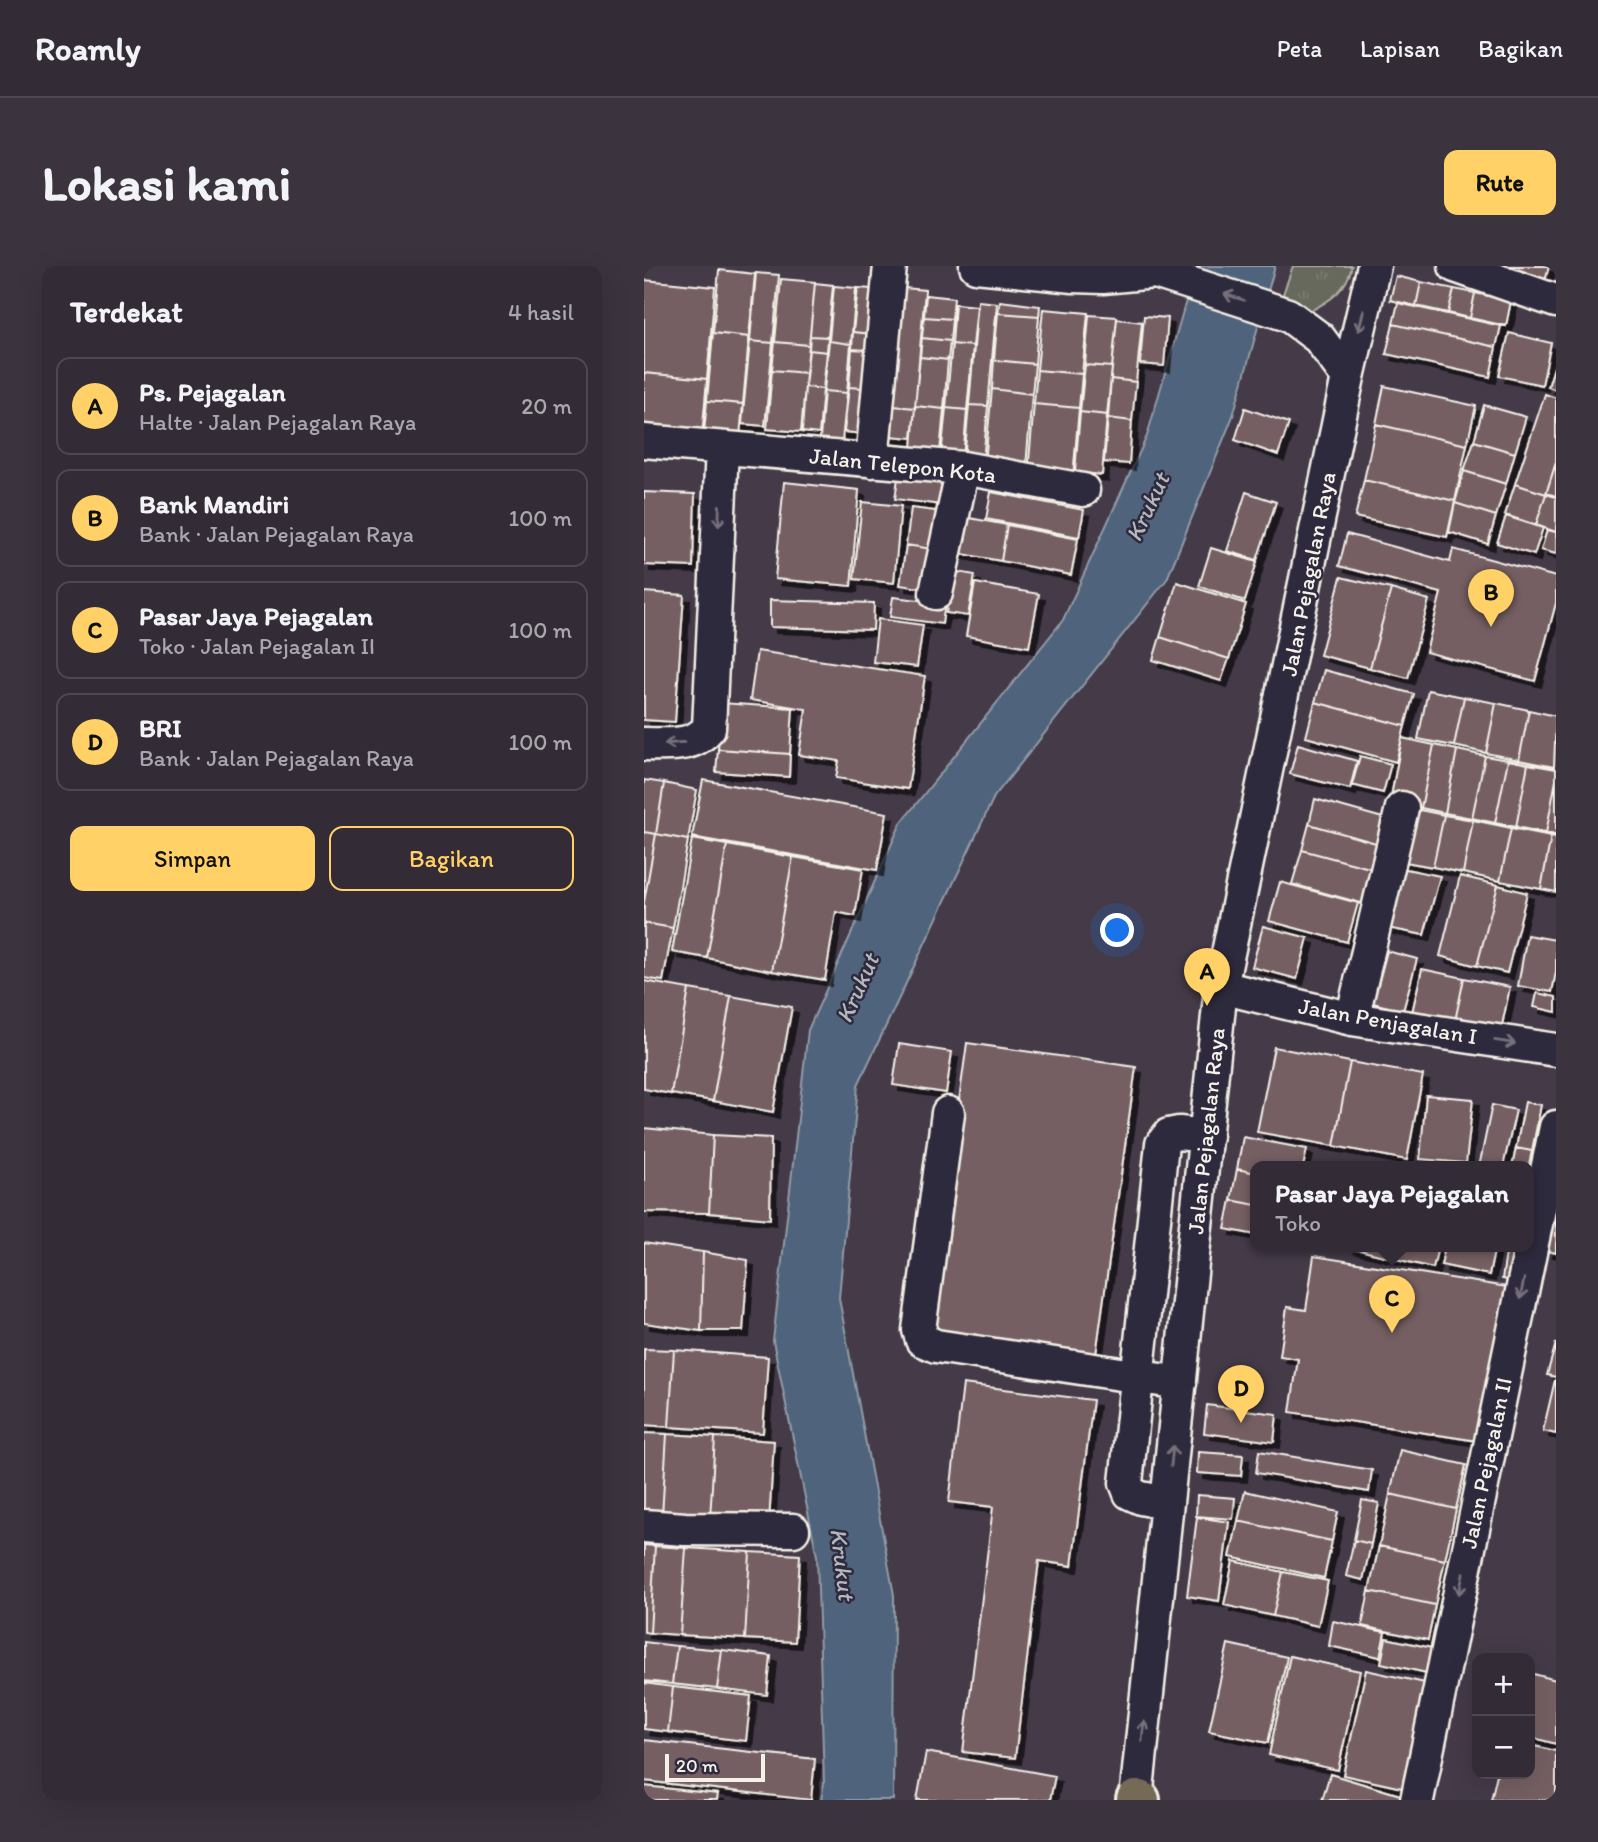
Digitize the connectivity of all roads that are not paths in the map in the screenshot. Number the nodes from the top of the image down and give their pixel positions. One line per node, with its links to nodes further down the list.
1 (890, 266): 10 (street)
2 (976, 266): 5 (street)
3 (1374, 266): 7 (street, Jalan Pejagalan Raya, one-way to 7)
4 (1455, 266): 6 (street)
5 (1163, 273): 7 (street, one-way to 5)
6 (1556, 301)
7 (1348, 377): 16 (street, Jalan Pejagalan Raya)
8 (644, 441): 9 (street, Jalan Telepon Kota)
9 (722, 448): 10 (street, Jalan Telepon Kota); 14 (street, one-way to 14)
10 (872, 461): 11 (street, Jalan Telepon Kota)
11 (963, 468): 12 (street, Jalan Telepon Kota); 13 (street)
12 (1083, 490)
13 (936, 593)
14 (644, 744)
15 (1402, 808): 17 (street)
16 (1221, 987): 17 (street, Jalan Penjagalan I); 21 (street, Jalan Pejagalan Raya)
17 (1352, 1019): 18 (street, Jalan Penjagalan I, one-way to 18)
18 (1556, 1050)
19 (948, 1113): 24 (street)
20 (1556, 1126): 22 (street, Jalan Pejagalan II, one-way to 22)
21 (1206, 1136): 24 (street); 25 (street, Jalan Pejagalan Raya)
22 (1534, 1233)
23 (1530, 1252): 30 (street, Jalan Pejagalan II, one-way to 30)
24 (1137, 1377): 25 (street); 26 (street)
25 (1180, 1383): 26 (street, Jalan Pejagalan Raya, one-way to 25)
26 (1167, 1503): 29 (street, Jalan Pejagalan Raya, one-way to 26)
27 (644, 1526): 28 (street)
28 (793, 1530)
29 (1137, 1800)
30 (1417, 1800)

